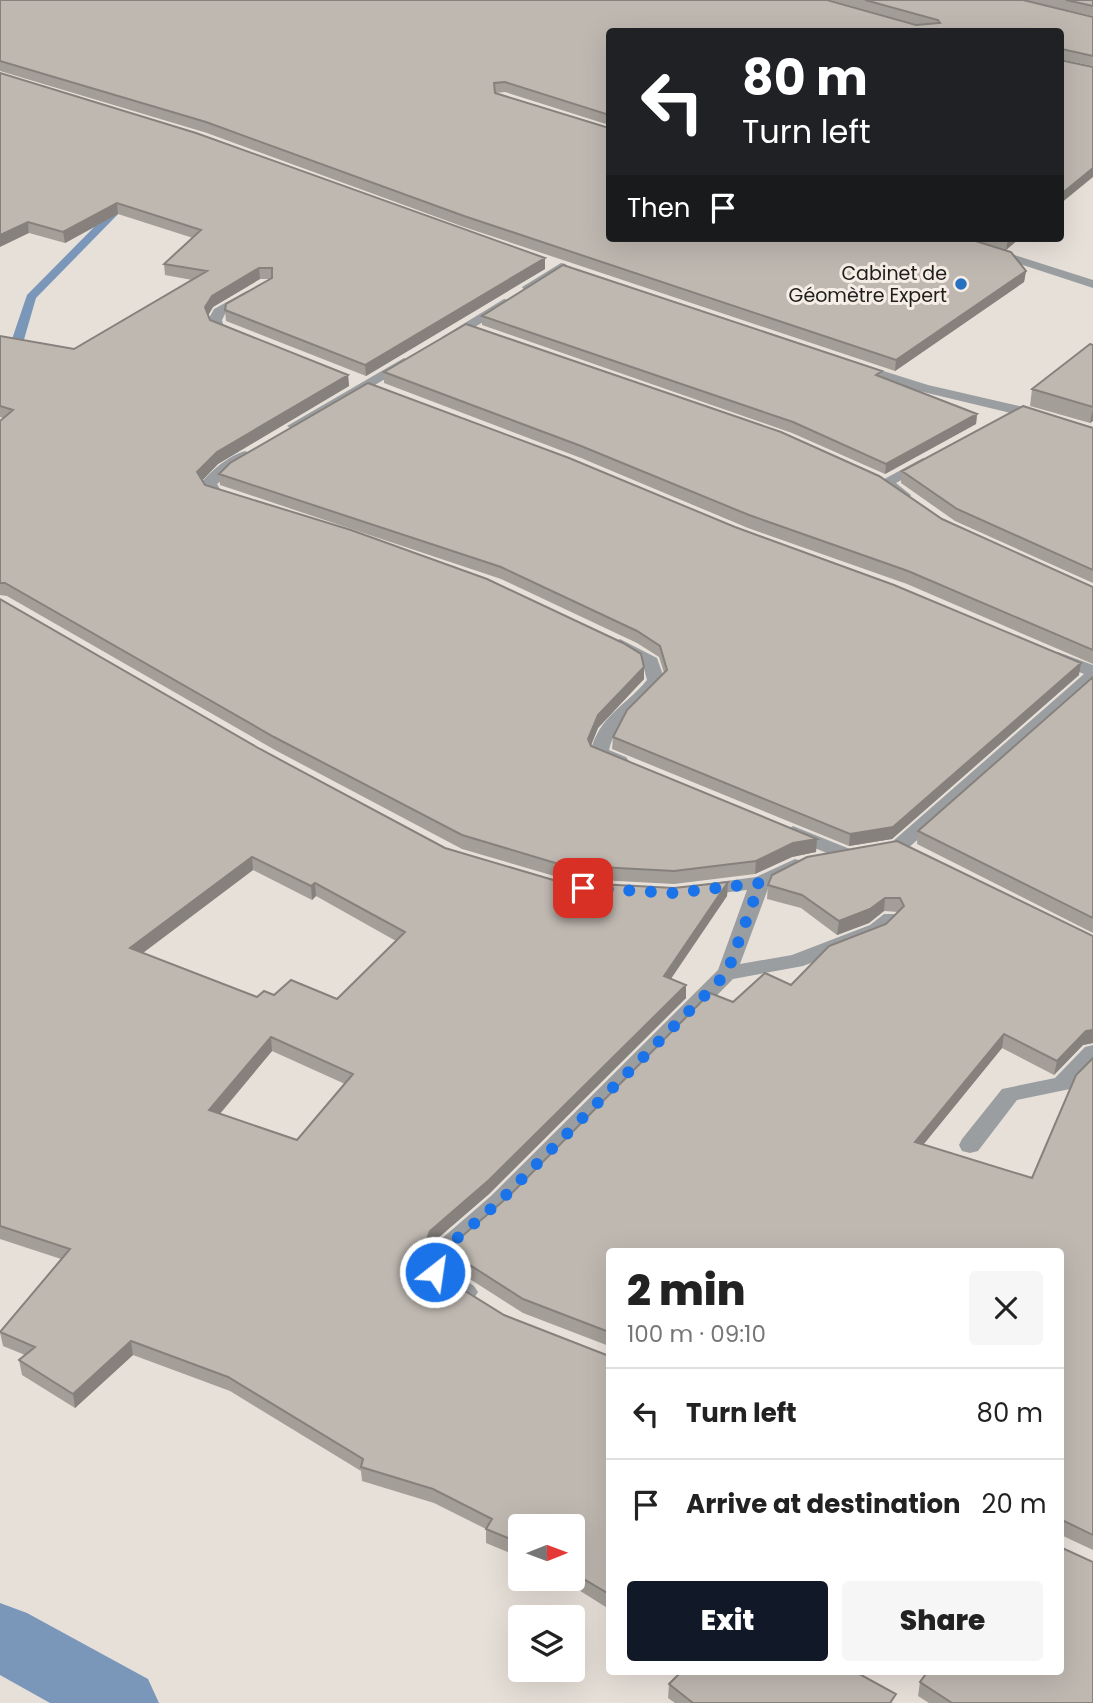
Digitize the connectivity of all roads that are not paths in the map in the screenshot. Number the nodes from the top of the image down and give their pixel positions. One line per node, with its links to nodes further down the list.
1 (960, 242): 4 (street)
2 (561, 267): 7 (street)
3 (266, 284): 5 (street)
4 (1093, 284)
5 (251, 340)
6 (846, 362): 9 (street)
7 (360, 381): 8 (street); 12 (street)
8 (391, 393)
9 (1019, 410): 10 (street); 11 (street)
10 (995, 424)
11 (1093, 432)
12 (283, 433)
13 (259, 447): 15 (street)
14 (934, 457): 16 (street)
15 (249, 504)
16 (916, 505)
17 (606, 637): 20 (street)
18 (1042, 650): 19 (street)
19 (1091, 680): 23 (street)
20 (632, 766)
21 (772, 823): 22 (street)
22 (855, 853): 24 (street)
23 (920, 857)
24 (760, 883): 25 (street); 27 (street)
25 (687, 891)
26 (891, 918): 27 (street)
27 (727, 973): 30 (street)
28 (1093, 1052): 29 (street)
29 (970, 1145)
30 (484, 1303)

